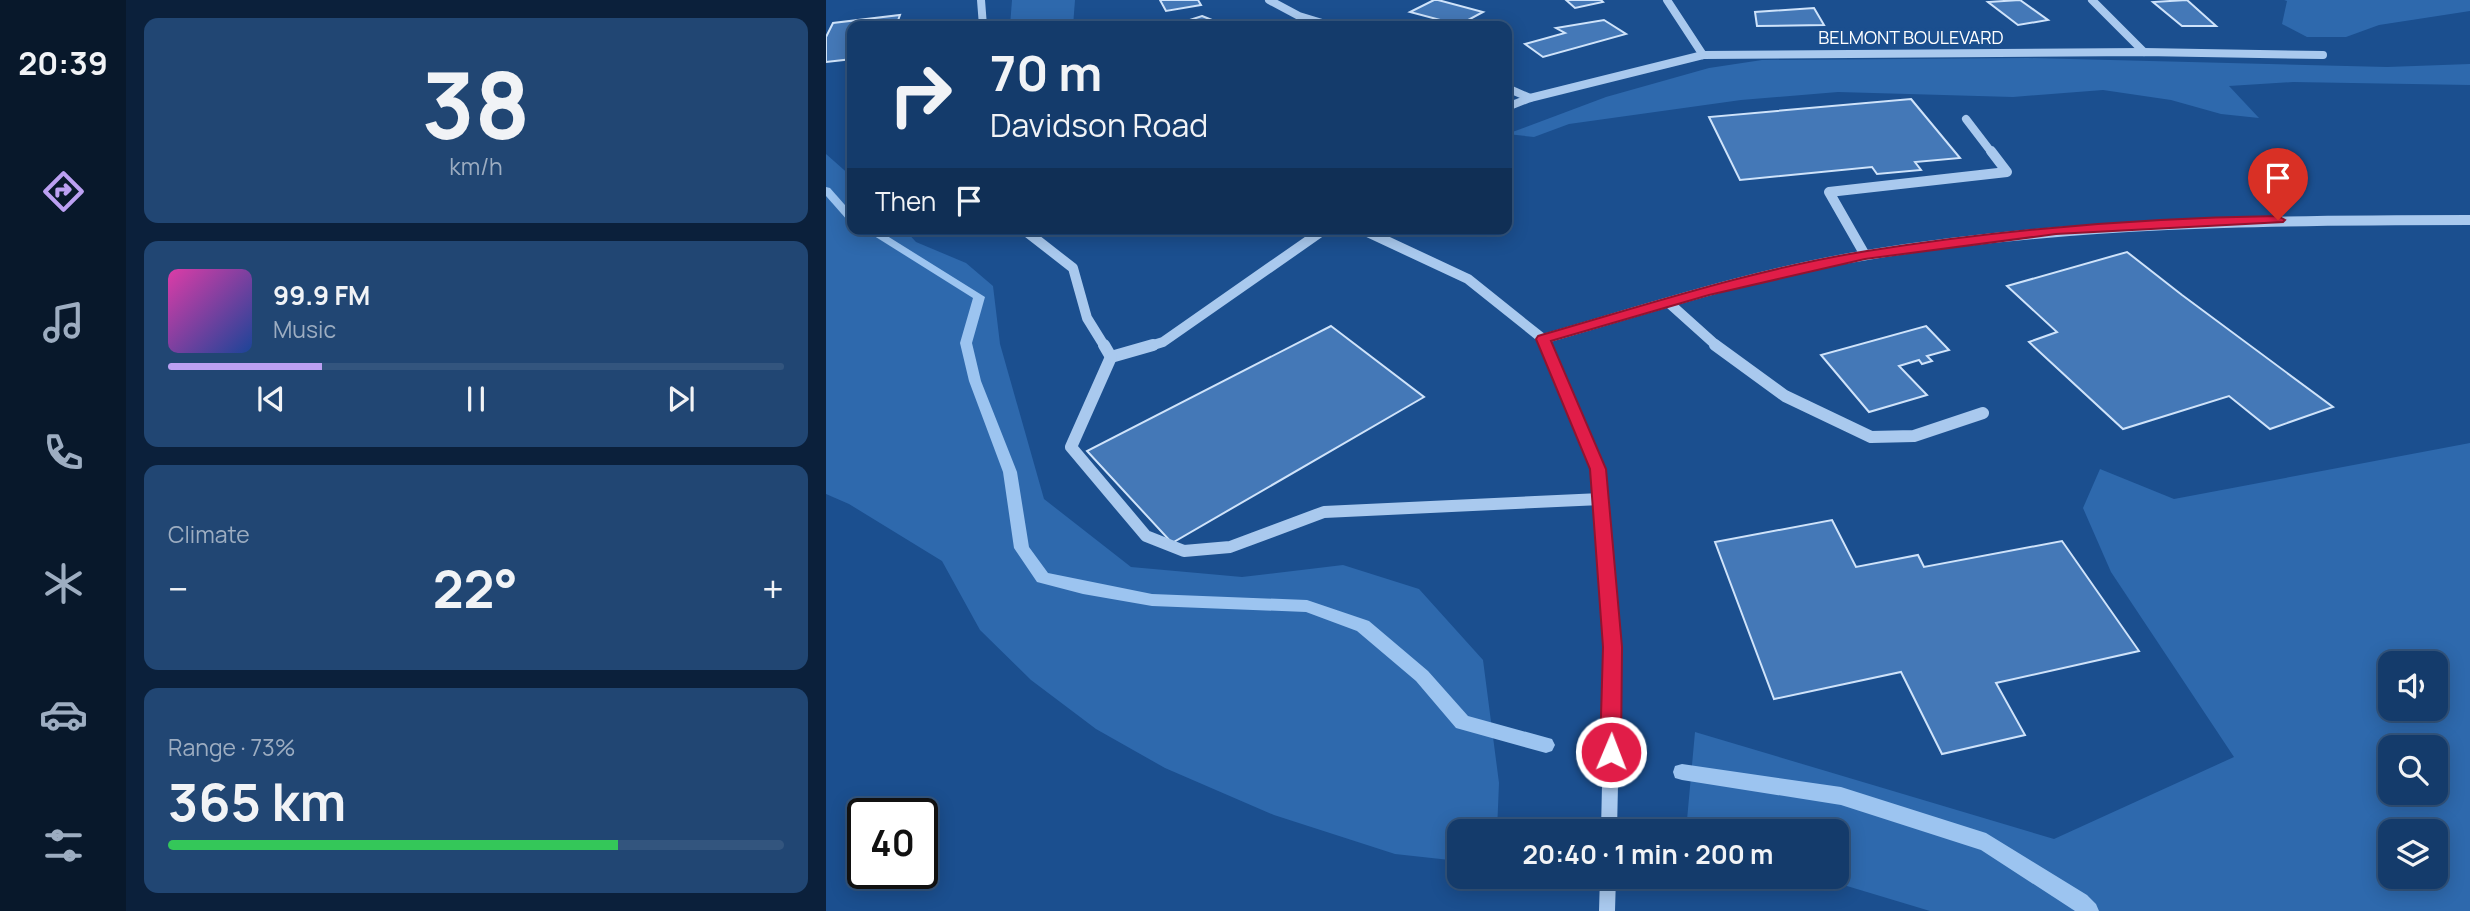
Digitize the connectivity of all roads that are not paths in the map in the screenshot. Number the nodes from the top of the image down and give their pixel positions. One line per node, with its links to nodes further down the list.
1 (981, 0): 5 (street)
2 (1269, 0): 6 (street)
3 (1667, 0): 8 (street)
4 (2092, 0): 7 (street)
5 (983, 21)
6 (1316, 21)
7 (2144, 52): 8 (street, BELMONT BOULEVARD); 9 (street, BELMONT BOULEVARD)
8 (1703, 55): 11 (street, BELMONT BOULEVARD)
9 (2323, 55)
10 (1512, 90): 11 (street)
11 (1530, 98): 12 (street, BELMONT BOULEVARD)
12 (1512, 105)
13 (1966, 119): 18 (street)
14 (2470, 220): 18 (street)
15 (1031, 235): 21 (street)
16 (1316, 235): 21 (street)
17 (1374, 235): 20 (street)
18 (1865, 255): 19 (street)
19 (1669, 303): 20 (street); 22 (street)
20 (1543, 339): 23 (street)
21 (1111, 357): 23 (street)
22 (1983, 413)
23 (1601, 499): 24 (street)
24 (1609, 819)
25 (1608, 889): 26 (street)
26 (1607, 911)

